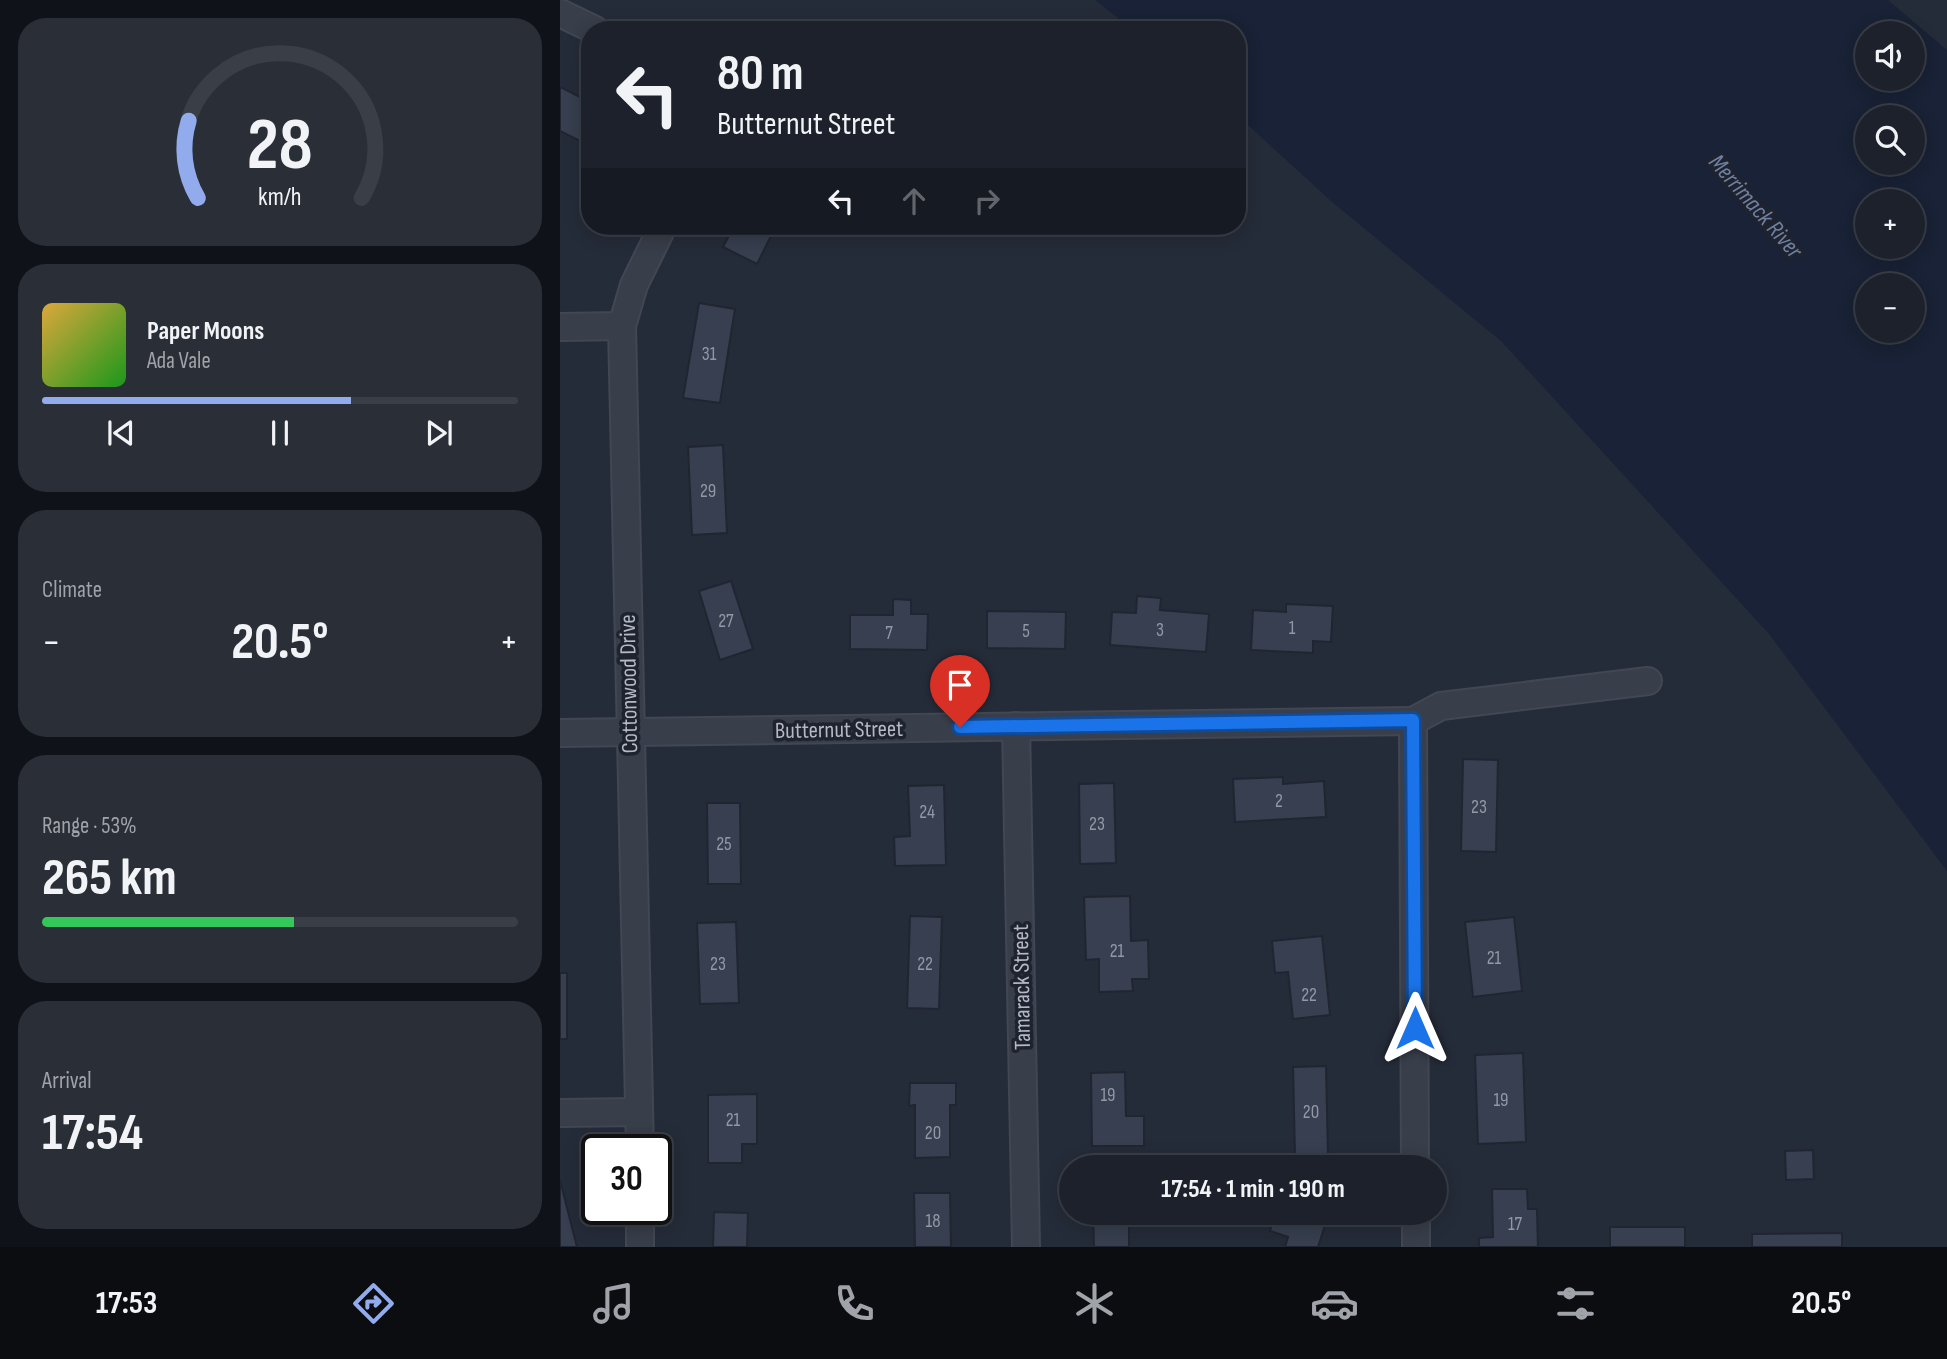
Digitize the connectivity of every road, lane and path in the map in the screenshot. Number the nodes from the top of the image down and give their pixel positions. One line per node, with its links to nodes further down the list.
1 (560, 13): 2 (street)
2 (581, 23)
3 (659, 235): 4 (street, Cottonwood Drive)
4 (622, 326): 5 (street); 9 (street, Cottonwood Drive)
5 (560, 327)
6 (1648, 681): 7 (street)
7 (1413, 720): 8 (street, Butternut Street); 14 (street)
8 (1016, 726): 9 (street, Butternut Street); 18 (street, Tamarack Street)
9 (629, 732): 10 (street, Butternut Street); 11 (street, Cottonwood Drive)
10 (560, 733)
11 (639, 1112): 12 (street); 13 (street, Cottonwood Drive)
12 (560, 1113)
13 (640, 1134)
14 (1415, 1155)
15 (640, 1225): 17 (street)
16 (1416, 1225): 19 (street)
17 (640, 1247)
18 (1026, 1247)
19 (1416, 1247)

